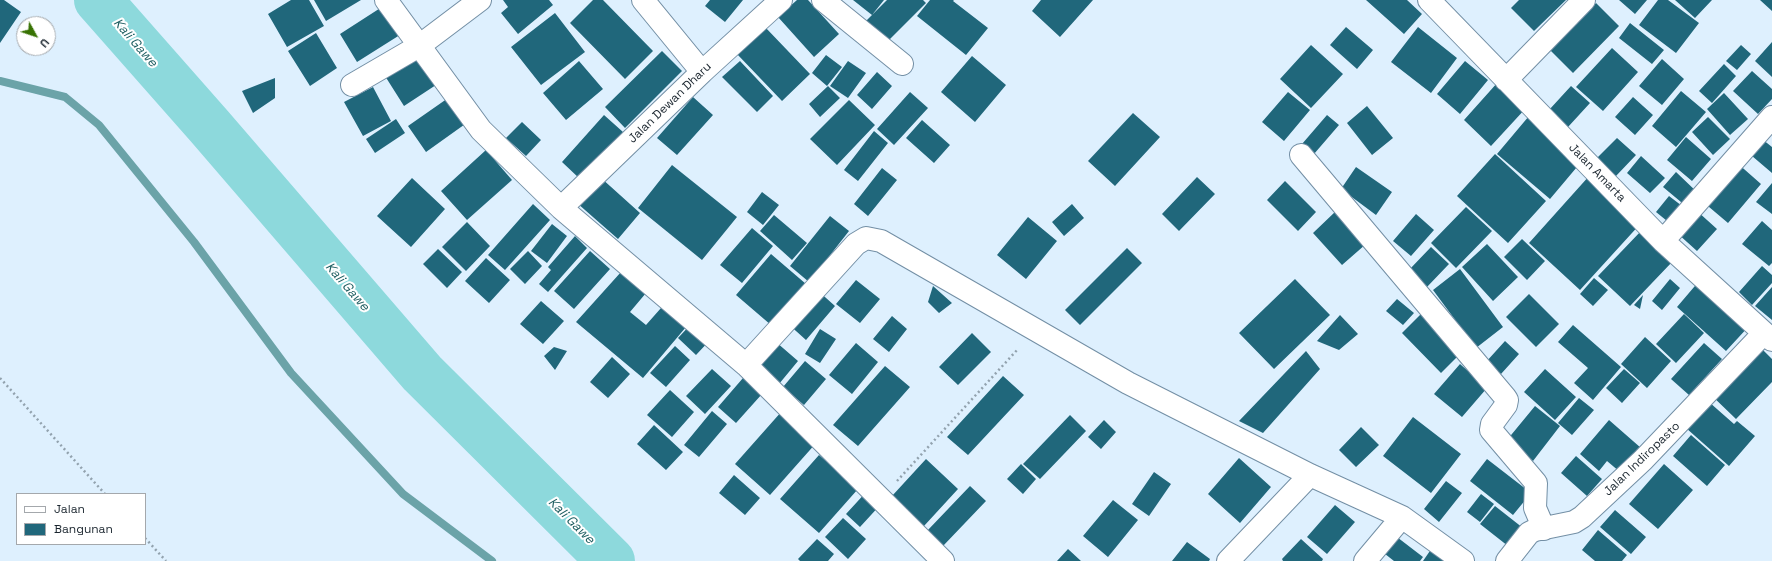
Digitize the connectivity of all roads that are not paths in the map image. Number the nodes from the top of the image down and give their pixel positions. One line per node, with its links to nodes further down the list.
1 (386, 0): 8 (street)
2 (480, 0): 8 (street)
3 (643, 0): 10 (street)
4 (781, 0): 10 (street, Jalan Dewan Dharu)
5 (823, 0): 9 (street)
6 (1430, 0): 11 (street, Jalan Amarta)
7 (1584, 0): 11 (street)
8 (419, 46): 12 (street); 15 (street)
9 (902, 64)
10 (702, 72): 15 (street, Jalan Dewan Dharu)
11 (1506, 80): 16 (street, Jalan Amarta)
12 (352, 85)
13 (1772, 116): 16 (street)
14 (1301, 156): 21 (street)
15 (561, 208): 18 (street)
16 (1662, 241): 17 (street, Jalan Amarta)
17 (1768, 337): 21 (street, Jalan Indiropasto)
18 (746, 365): 19 (street); 22 (street)
19 (1310, 475): 20 (street); 23 (street)
20 (1402, 517): 24 (street); 25 (street)
21 (1544, 529): 26 (street, Jalan Indiropasto)
22 (943, 561)
23 (1228, 561)
24 (1365, 561)
25 (1463, 561)
26 (1507, 561)

